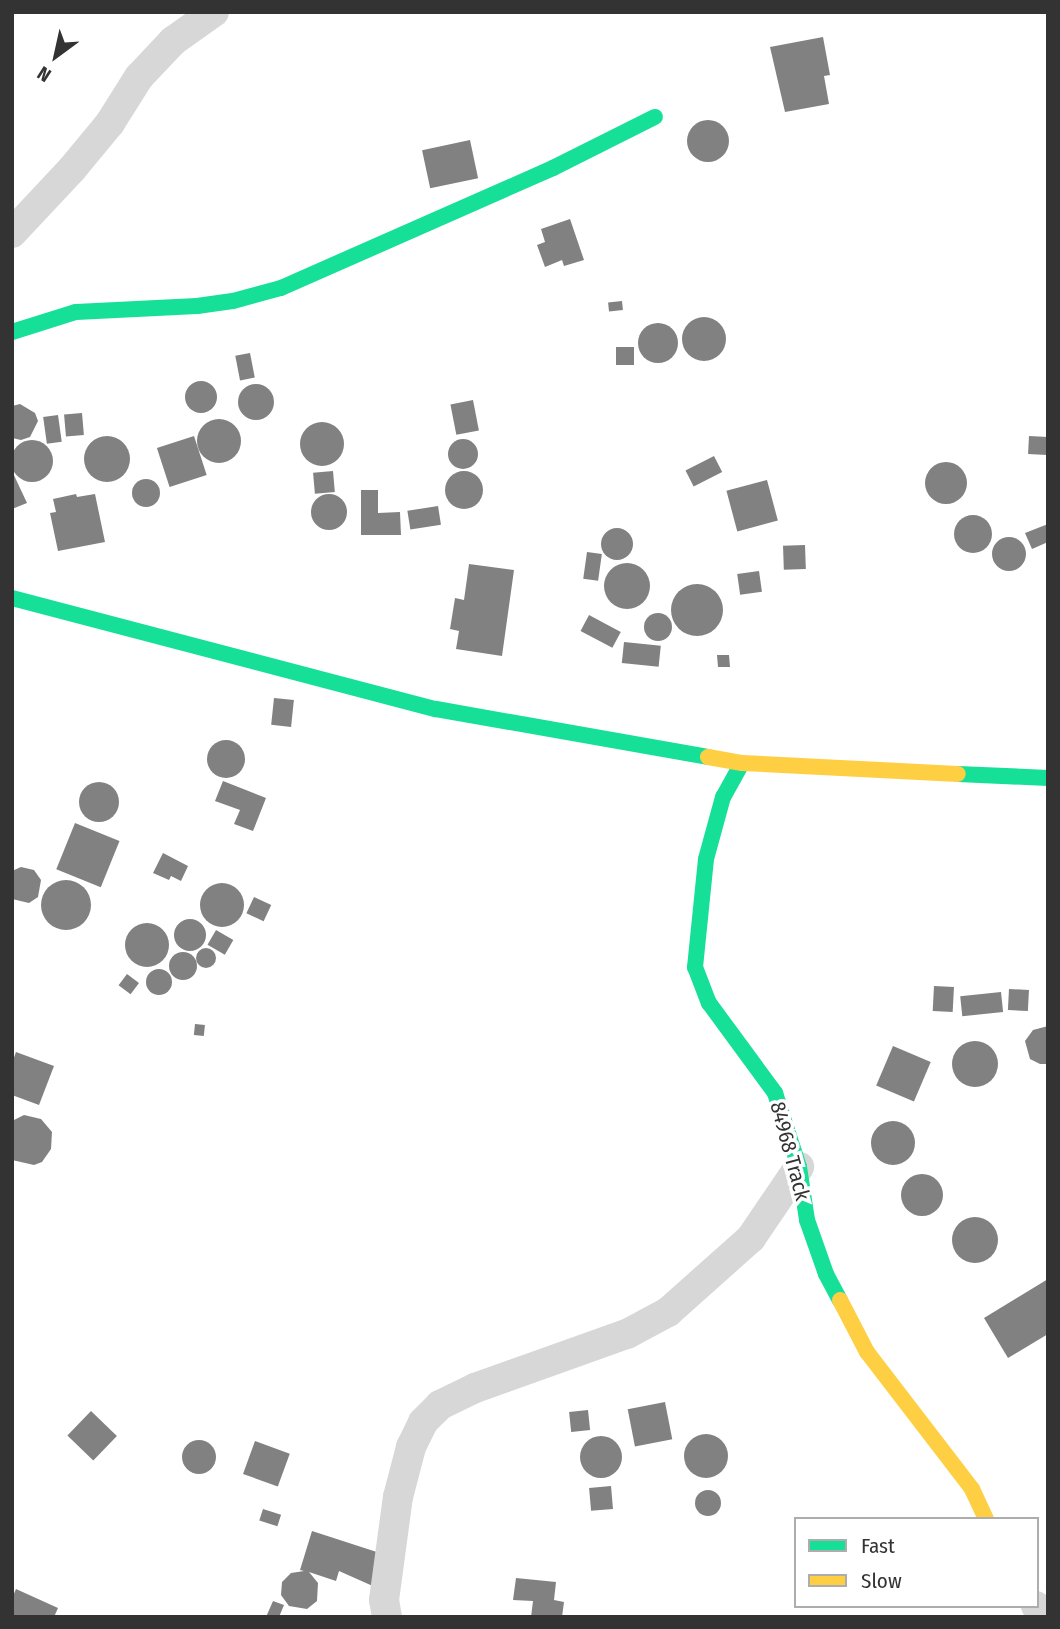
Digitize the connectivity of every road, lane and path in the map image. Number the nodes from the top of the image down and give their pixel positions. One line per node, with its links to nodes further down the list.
1 (215, 12): 3 (street)
2 (655, 117): 4 (street)
3 (12, 233)
4 (12, 332)
5 (12, 598): 6 (street)
6 (741, 763): 7 (street); 8 (street, 84968 Track)
7 (1048, 778)
8 (799, 1167): 9 (street, 84968 Track); 10 (street)
9 (985, 1517)
10 (387, 1617)

